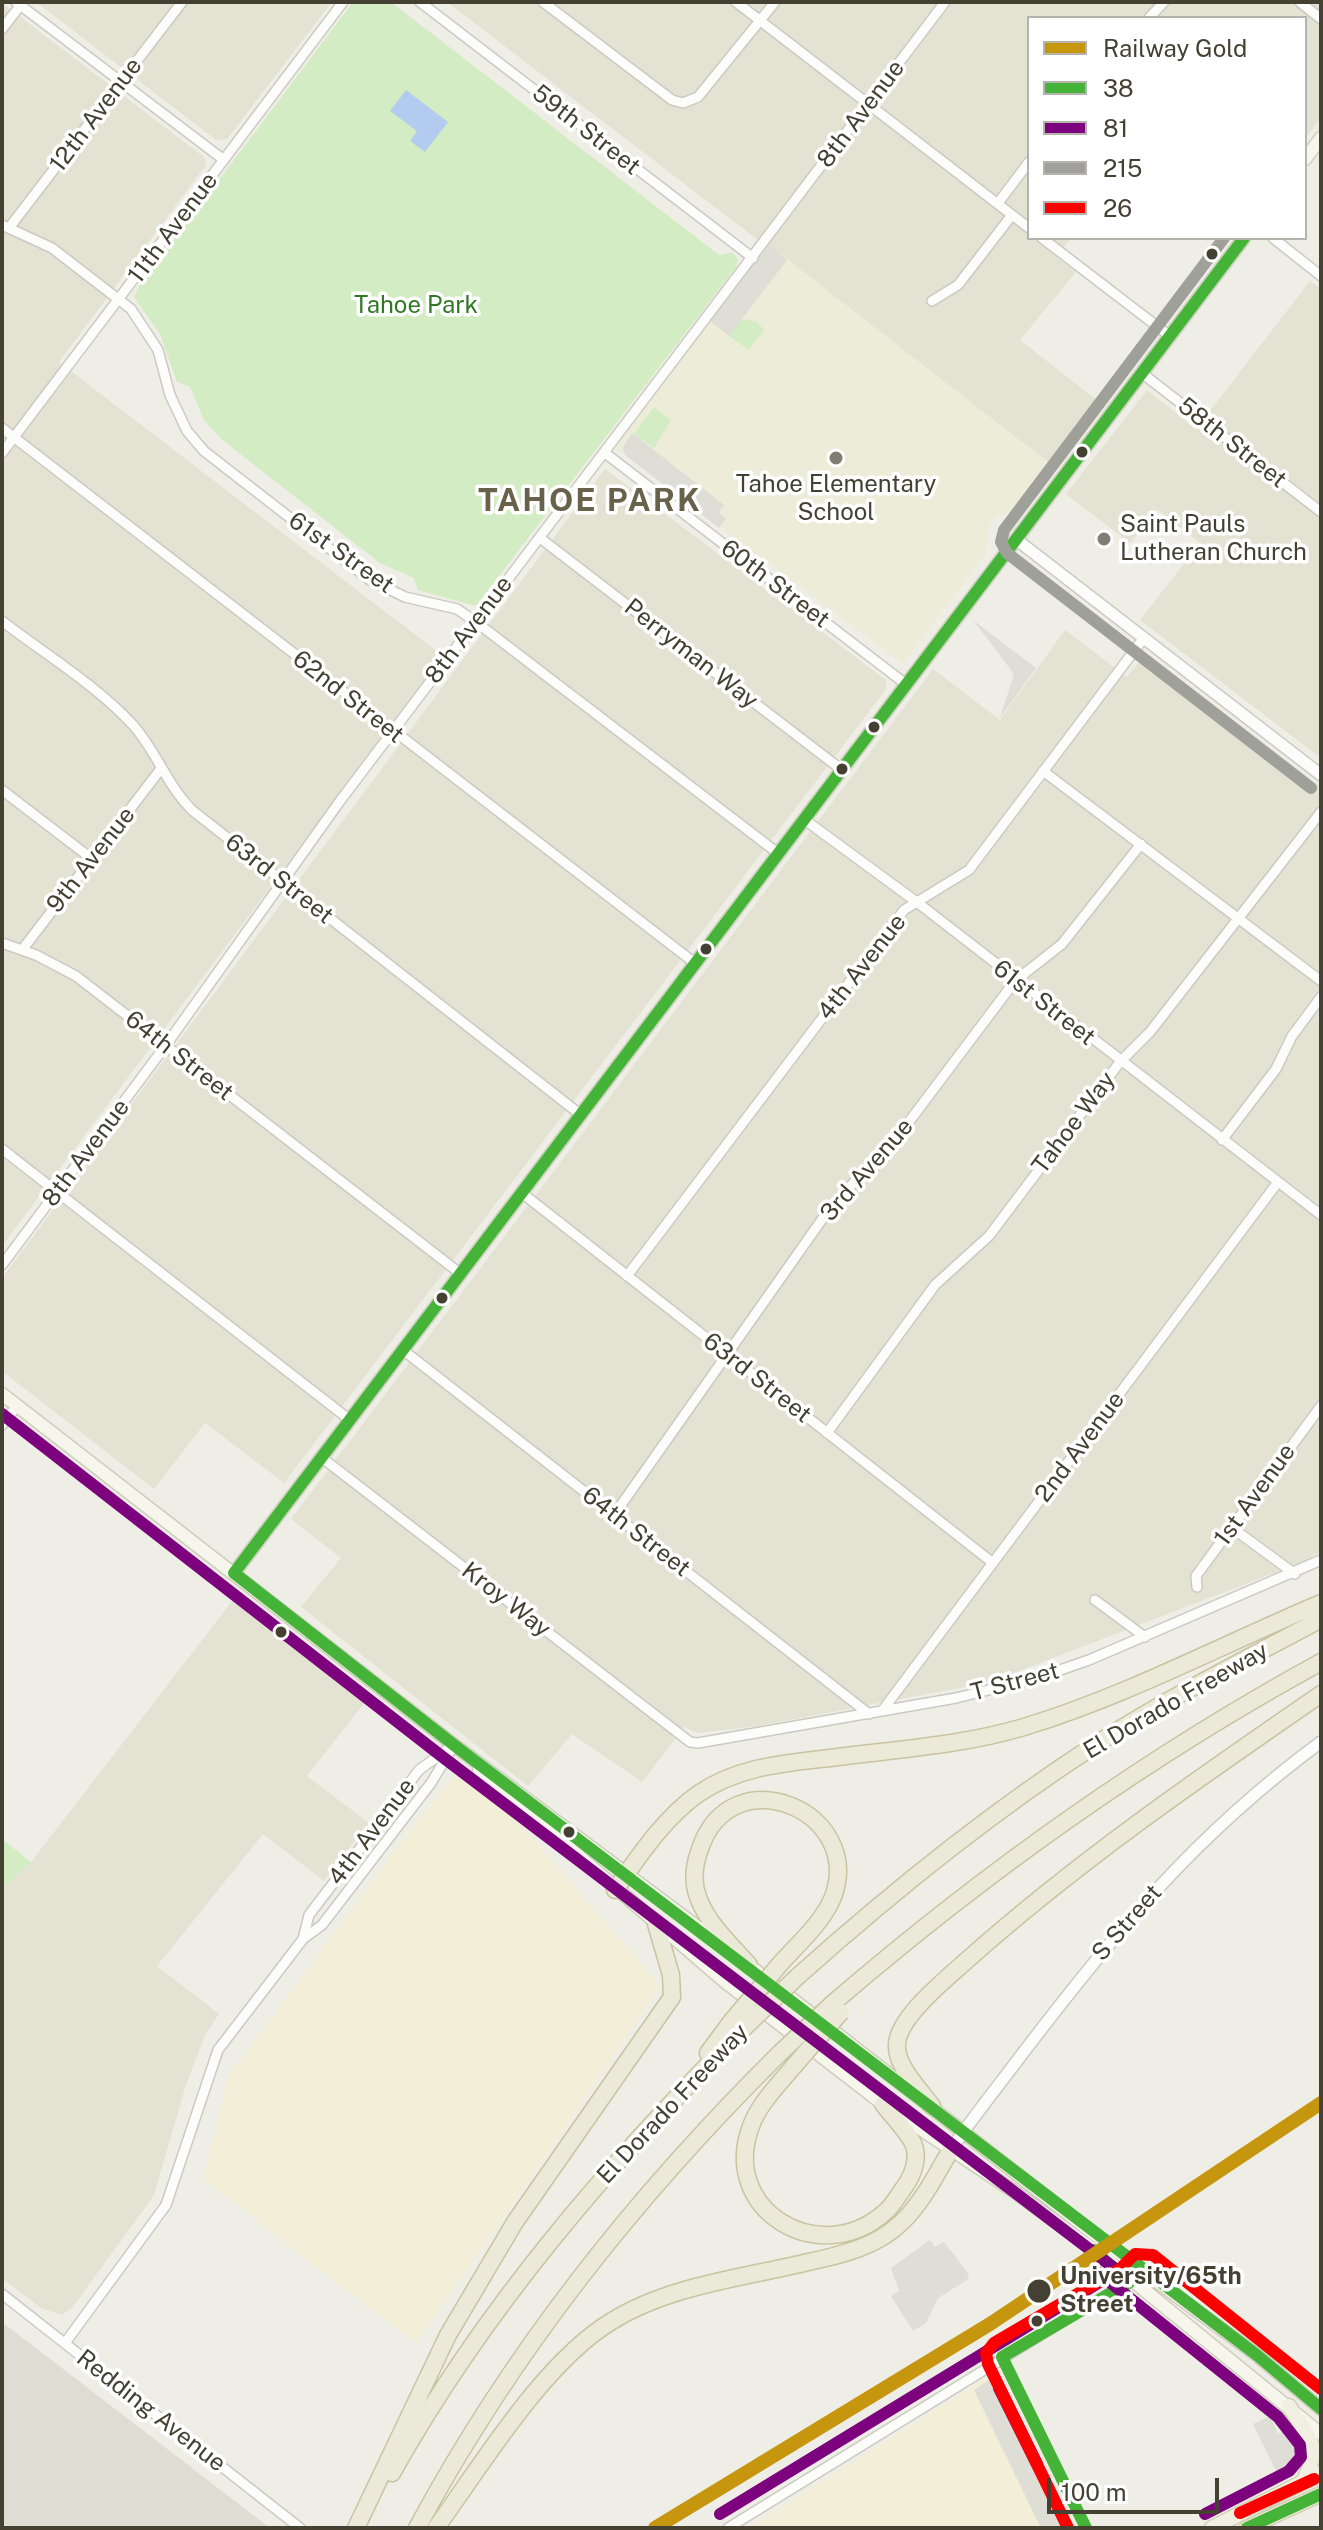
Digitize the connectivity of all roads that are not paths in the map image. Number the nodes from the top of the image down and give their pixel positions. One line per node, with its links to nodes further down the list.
1 (182, 2): 13 (street, 12th Avenue)
2 (343, 2): 17 (street, 11th Avenue)
3 (420, 2): 26 (street, 59th Street)
4 (543, 2): 11 (street)
5 (736, 2): 11 (street)
6 (775, 2): 11 (street)
7 (945, 2): 14 (street, 8th Avenue)
8 (1300, 2): 10 (street)
9 (20, 3): 12 (street); 13 (street)
10 (1321, 19)
11 (760, 21): 14 (street)
12 (2, 29)
13 (120, 83): 17 (street); 22 (street, 12th Avenue)
14 (868, 104): 19 (street); 26 (street, 8th Avenue)
15 (1321, 138): 16 (main road)
16 (1307, 156)
17 (224, 160): 28 (street, 11th Avenue)
18 (1027, 165): 19 (street)
19 (998, 203): 20 (street)
20 (1012, 215): 21 (street); 29 (street)
21 (1027, 226)
22 (6, 227): 28 (street, 61st Street)
23 (1045, 240): 30 (street)
24 (1243, 240): 30 (main road)
25 (1276, 240): 27 (street)
26 (753, 258): 35 (street, 8th Avenue)
27 (1321, 276)
28 (119, 298): 33 (street, 11th Avenue); 40 (street, 61st Street)
29 (932, 301)
30 (1171, 337): 31 (main road)
31 (1143, 374): 36 (street, 58th Street); 38 (main road)
32 (2, 428): 33 (street, 62nd Street)
33 (14, 438): 34 (street, 11th Avenue); 43 (street, 62nd Street)
34 (2, 453)
35 (605, 453): 37 (street, 8th Avenue); 42 (street, 60th Street)
36 (1321, 512)
37 (540, 538): 40 (street, 8th Avenue); 45 (street, Perryman Way)
38 (1017, 540): 41 (street); 42 (main road)
39 (2, 621): 44 (street, 63rd Street)
40 (476, 622): 43 (street, 8th Avenue); 52 (street, 61st Street)
41 (1143, 639): 46 (street, 4th Avenue); 47 (street)
42 (907, 685): 45 (main road)
43 (392, 731): 54 (street, 8th Avenue); 59 (street, 62nd Street)
44 (160, 770): 53 (street, 9th Avenue); 54 (street, 63rd Street)
45 (842, 770): 50 (main road)
46 (1043, 771): 51 (street); 55 (street, 4th Avenue)
47 (1321, 775)
48 (2, 790): 53 (street)
49 (1321, 812): 56 (street, Tahoe Way)
50 (805, 820): 52 (main road); 55 (street, 61st Street)
51 (1141, 844): 56 (street); 60 (street, 3rd Avenue)
52 (779, 854): 59 (main road)
53 (92, 859): 58 (street, 9th Avenue)
54 (283, 882): 63 (street, 8th Avenue); 65 (street, 63rd Street)
55 (918, 903): 60 (street, 61st Street); 74 (street, 4th Avenue)
56 (1239, 918): 61 (street); 64 (street, Tahoe Way)
57 (2, 943): 58 (street, 64th Street)
58 (22, 950): 63 (street, 64th Street)
59 (696, 964): 65 (main road)
60 (1015, 981): 64 (street, 61st Street); 76 (street, 3rd Avenue)
61 (1321, 981)
62 (1321, 997): 66 (street)
63 (166, 1045): 69 (street, 8th Avenue); 73 (street, 64th Street)
64 (1120, 1062): 66 (street, 61st Street); 82 (street, Tahoe Way)
65 (581, 1115): 70 (main road)
66 (1222, 1140): 68 (street, 61st Street)
67 (2, 1149): 69 (street)
68 (1278, 1182): 71 (street, 61st Street); 87 (street, 2nd Avenue)
69 (58, 1191): 72 (street, 8th Avenue); 80 (street)
70 (522, 1193): 73 (main road); 74 (street, 63rd Street)
71 (1321, 1215)
72 (2, 1265)
73 (461, 1274): 75 (main road)
74 (627, 1276): 76 (street, 63rd Street)
75 (403, 1350): 80 (main road); 84 (street, 64th Street)
76 (725, 1353): 82 (street, 63rd Street); 84 (street, 3rd Avenue)
77 (2, 1394): 78 (main road)
78 (17, 1406): 81 (street); 88 (main road)
79 (1321, 1406): 85 (street, 1st Avenue)
80 (350, 1420): 83 (main road)
81 (2, 1425)
82 (827, 1433): 87 (street, 63rd Street)
83 (321, 1457): 88 (main road); 99 (street, Kroy Way)
84 (614, 1515): 98 (street, 64th Street)
85 (1231, 1527): 89 (street); 90 (street, 1st Avenue)
86 (1321, 1560): 89 (street, T Street)
87 (993, 1563): 97 (street, 2nd Avenue)
88 (234, 1573): 101 (main road)
89 (1295, 1574): 94 (street, T Street)
90 (1197, 1587)
91 (1095, 1600): 94 (street)
92 (1321, 1603): 102 (highway)
93 (1321, 1619): 108 (highway, El Dorado Freeway, bridge)
94 (1145, 1637): 97 (street, T Street)
95 (1321, 1662): 107 (highway, El Dorado Freeway)
96 (1321, 1694): 110 (highway)
97 (882, 1711): 98 (street, T Street)
98 (869, 1714): 99 (street, T Street)
99 (690, 1742)
100 (1321, 1742): 111 (street, S Street)
101 (454, 1745): 102 (main road); 103 (main road); 105 (street, 4th Avenue); 105 (street, 4th Avenue)
102 (627, 1872): 103 (highway); 106 (main road)
103 (615, 1890): 104 (main road)
104 (656, 1924): 109 (main road); 123 (highway)
105 (303, 1939): 116 (street, 4th Avenue)
106 (749, 1965): 108 (highway, bridge); 110 (main road)
107 (837, 2008): 109 (highway, bridge); 127 (highway, El Dorado Freeway, bridge)
108 (736, 2026): 123 (highway, El Dorado Freeway)
109 (883, 2104): 112 (main road)
110 (932, 2106): 111 (main road)
111 (963, 2132): 112 (street, S Street); 113 (main road)
112 (950, 2151): 114 (main road); 128 (highway)
113 (1143, 2268): 114 (street); 118 (main road)
114 (1130, 2282): 117 (main road); 129 (street)
115 (2, 2294): 116 (street, Redding Avenue)
116 (65, 2343): 124 (street, Redding Avenue)
117 (1289, 2406): 119 (main road); 121 (main road)
118 (1321, 2409)
119 (1321, 2434)
120 (1321, 2473): 121 (main road)
121 (1299, 2484): 130 (main road)
122 (1321, 2494): 131 (main road)
123 (369, 2507): 125 (highway); 126 (highway, El Dorado Freeway)
124 (300, 2528)
125 (356, 2528)
126 (363, 2528)
127 (417, 2528)
128 (436, 2528)
129 (728, 2528)
130 (1212, 2528)
131 (1247, 2528)

